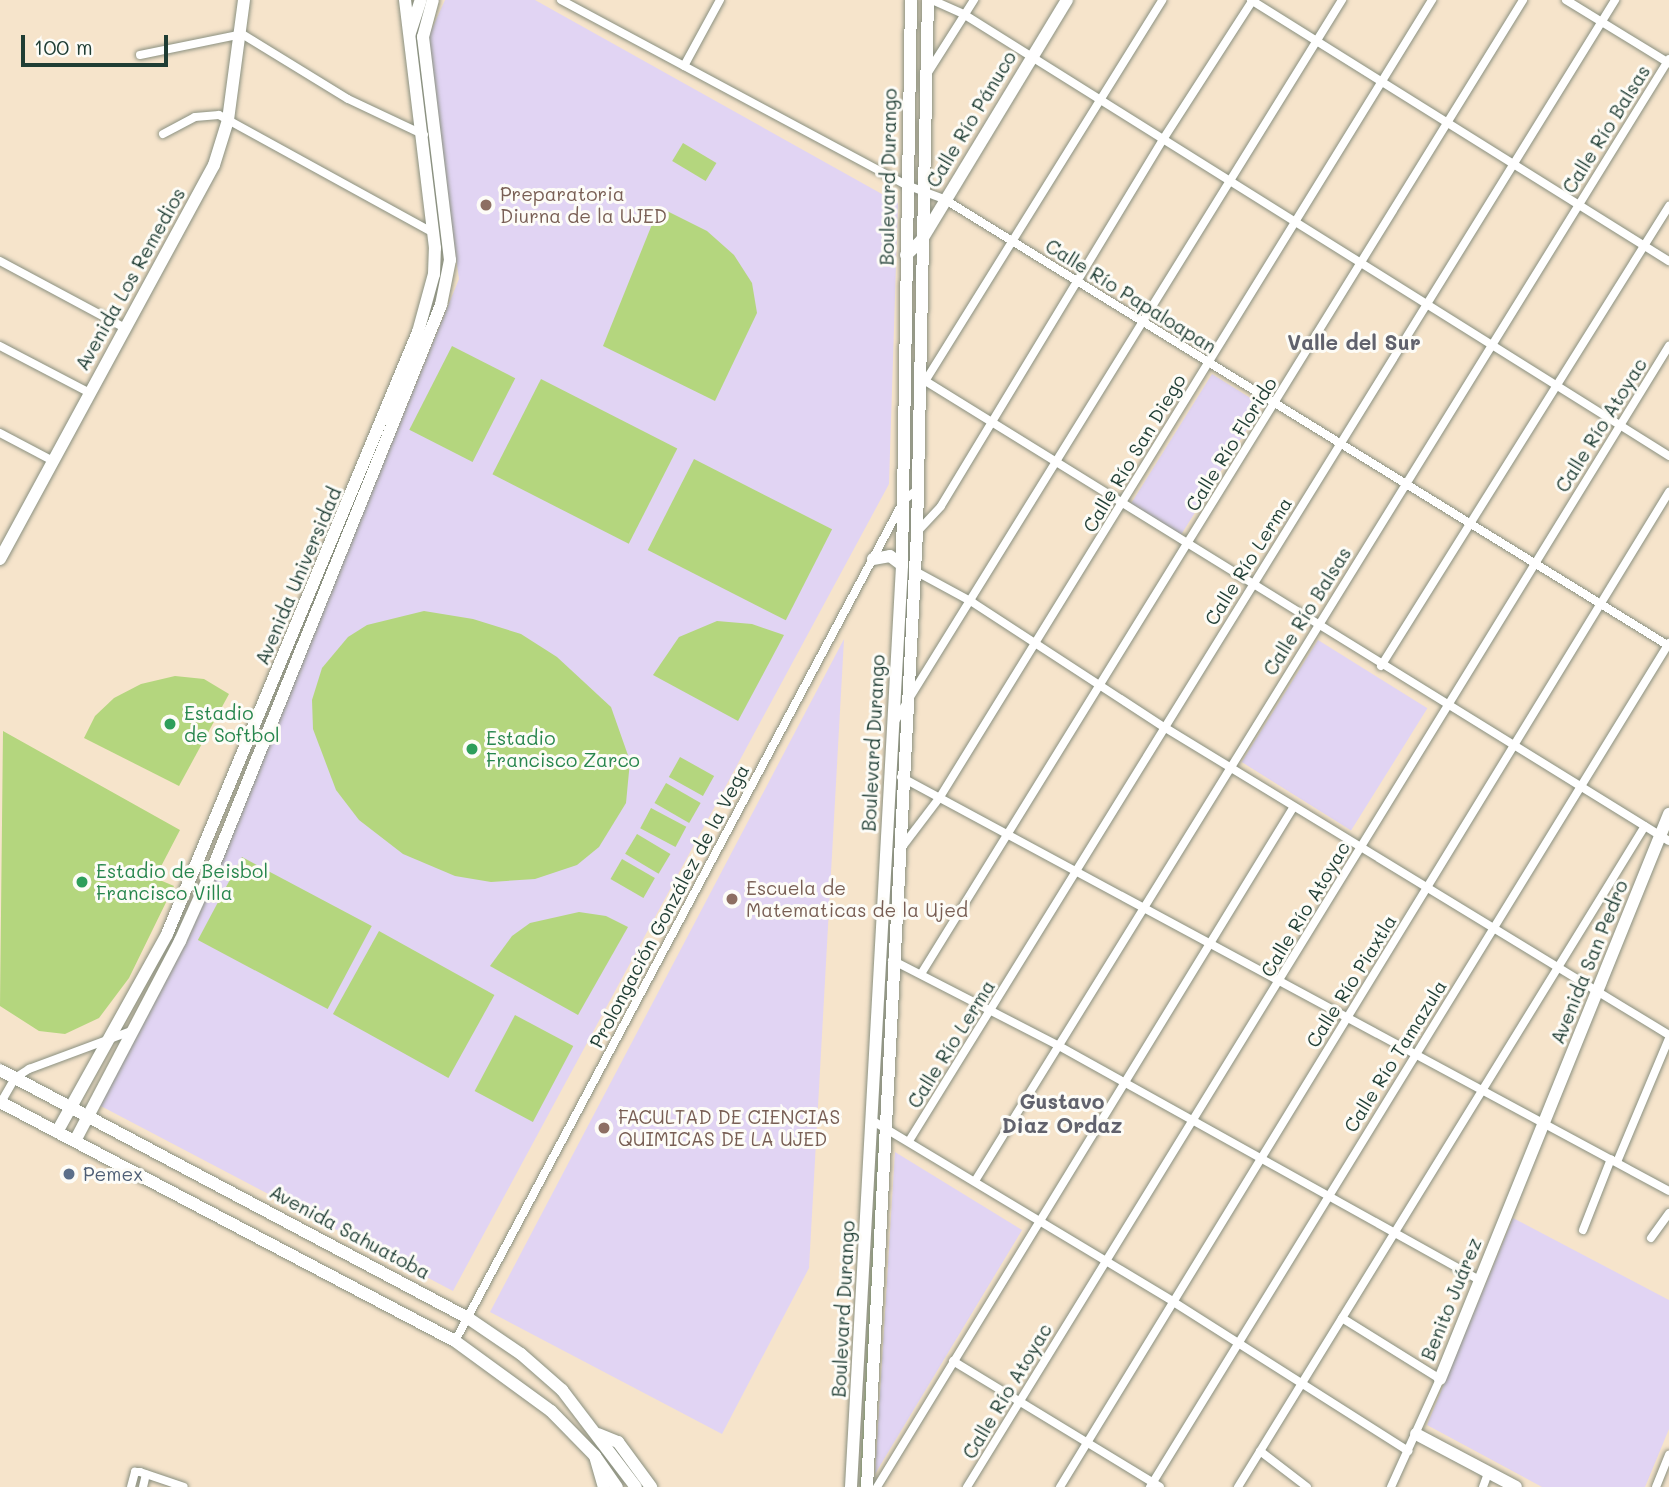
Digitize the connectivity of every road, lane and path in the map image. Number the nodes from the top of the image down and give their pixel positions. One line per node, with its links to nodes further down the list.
1 (244, 0): 20 (main road, Avenida Los Remedios)
2 (405, 0): 21 (main road, Avenida Universidad)
3 (421, 0): 21 (main road)
4 (433, 0): 95 (main road, Avenida Universidad)
5 (561, 0): 26 (street, Calle Río Papaloapan)
6 (720, 0): 26 (street)
7 (912, 0): 37 (main road, Boulevard Durango)
8 (930, 0): 18 (street); 27 (main road, Boulevard Durango)
9 (974, 0): 18 (street)
10 (1067, 0): 24 (main road, Calle Río Pánuco)
11 (1162, 0): 29 (street)
12 (1252, 0): 22 (street); 34 (street)
13 (1342, 0): 22 (street)
14 (1432, 0): 28 (street, Calle Río San Diego)
15 (1523, 0): 31 (street, Calle Río Florido)
16 (1566, 0): 19 (street)
17 (1615, 0): 19 (street, Calle Río Lerma)
18 (965, 16): 24 (street); 27 (street)
19 (1601, 21): 25 (street); 35 (street, Calle Río Lerma)
20 (243, 34): 23 (street); 30 (main road, Avenida Los Remedios); 33 (street)
21 (407, 43): 33 (main road, Avenida Universidad)
22 (1316, 43): 28 (street); 36 (street)
23 (140, 55)
24 (1031, 58): 29 (street); 39 (main road, Calle Río Pánuco)
25 (1668, 61): 40 (street, Calle Río Balsas)
26 (684, 66): 37 (street, Calle Río Papaloapan)
27 (926, 77): 38 (main road, Boulevard Durango)
28 (1381, 81): 31 (street); 42 (street, Calle Río San Diego)
29 (1098, 99): 34 (street); 45 (street)
30 (228, 120): 32 (street); 43 (street); 54 (main road, Avenida Los Remedios)
31 (1447, 122): 35 (street); 50 (street, Calle Río Florido)
32 (163, 134)
33 (424, 135): 43 (main road, Avenida Universidad)
34 (1162, 141): 36 (street); 51 (street)
35 (1513, 163): 40 (street); 52 (street, Calle Río Lerma)
36 (1230, 183): 42 (street); 53 (street)
37 (906, 185): 38 (street, Calle Río Papaloapan); 47 (main road, Boulevard Durango)
38 (922, 193): 39 (street, Calle Río Papaloapan); 44 (main road, Boulevard Durango)
39 (944, 199): 44 (main road, Calle Río Pánuco); 45 (street, Calle Río Papaloapan)
40 (1577, 204): 46 (street); 55 (street, Calle Río Balsas)
41 (1669, 205): 46 (street)
42 (1294, 223): 50 (street); 58 (street, Calle Río San Diego)
43 (434, 233): 93 (main road, Avenida Universidad)
44 (921, 241): 47 (main road, Calle Río Pánuco); 60 (main road, Boulevard Durango)
45 (1013, 241): 51 (street, Calle Río Papaloapan); 60 (street)
46 (1644, 245): 49 (street); 61 (street)
47 (906, 255): 59 (main road, Boulevard Durango)
48 (0, 261): 54 (street)
49 (1669, 261)
50 (1361, 263): 52 (street); 63 (street, Calle Río Florido)
51 (1078, 282): 53 (street, Calle Río Papaloapan); 64 (street)
52 (1425, 304): 55 (street); 67 (street, Calle Río Lerma)
53 (1142, 322): 58 (street, Calle Río Papaloapan); 70 (street)
54 (125, 328): 62 (main road, Avenida Los Remedios)
55 (1490, 344): 61 (street); 71 (street, Calle Río Balsas)
56 (0, 346): 62 (street)
57 (1669, 346): 65 (street, Calle Río Atoyac)
58 (1206, 362): 63 (street, Calle Río Papaloapan); 75 (street, Calle Río San Diego)
59 (905, 383): 60 (street); 74 (main road, Boulevard Durango)
60 (923, 383): 64 (street); 72 (main road, Boulevard Durango)
61 (1556, 385): 65 (street); 76 (street)
62 (90, 393): 69 (main road, Avenida Los Remedios)
63 (1273, 404): 67 (street, Calle Río Papaloapan); 79 (street, Calle Río Florido)
64 (990, 423): 70 (street); 77 (street)
65 (1620, 426): 68 (street); 83 (street, Calle Río Atoyac)
66 (0, 433): 69 (street)
67 (1338, 445): 71 (street, Calle Río Papaloapan); 85 (street, Calle Río Lerma)
68 (1669, 456)
69 (52, 461): 78 (main road, Avenida Los Remedios)
70 (1057, 464): 75 (street); 86 (street)
71 (1404, 485): 76 (street, Calle Río Papaloapan); 88 (street, Calle Río Balsas)
72 (917, 490): 74 (street, Prolongación González de la Vega); 77 (main road, Boulevard Durango)
73 (1669, 492): 87 (street, Calle Río Piaxtla)
74 (904, 500): 81 (street, Prolongación González de la Vega); 82 (main road, Boulevard Durango)
75 (1121, 504): 79 (street); 89 (street, Calle Río San Diego)
76 (1468, 525): 83 (street, Calle Río Papaloapan); 91 (street)
77 (917, 532): 84 (main road, Boulevard Durango)
78 (4, 540): 80 (main road, Avenida Los Remedios)
79 (1187, 545): 85 (street); 92 (street, Calle Río Florido)
80 (0, 559)
81 (873, 559): 82 (main road); 158 (street, Prolongación González de la Vega)
82 (902, 565): 97 (main road, Boulevard Durango)
83 (1532, 566): 87 (street, Calle Río Papaloapan); 96 (street, Calle Río Atoyac)
84 (915, 571): 86 (street); 94 (main road, Boulevard Durango)
85 (1253, 583): 88 (street); 98 (street, Calle Río Lerma)
86 (972, 601): 89 (street); 94 (street)
87 (1599, 607): 90 (street, Calle Río Papaloapan); 99 (street, Calle Río Piaxtla)
88 (1318, 625): 91 (street); 100 (street, Calle Río Balsas)
89 (1036, 643): 92 (street); 104 (street, Calle Río San Diego)
90 (1669, 645): 103 (street, Calle Río Tamazula)
91 (1381, 666): 96 (street)
92 (1100, 685): 98 (street); 108 (street, Calle Río Florido)
93 (266, 699): 95 (main road); 116 (main road, Avenida Universidad)
94 (909, 702): 97 (street); 102 (main road, Boulevard Durango)
95 (279, 706): 117 (main road, Avenida Universidad)
96 (1447, 707): 99 (street); 111 (street, Calle Río Atoyac)
97 (894, 724): 101 (main road, Boulevard Durango)
98 (1164, 727): 100 (street); 112 (street, Calle Río Lerma)
99 (1515, 745): 103 (street); 113 (street, Calle Río Piaxtla)
100 (1229, 767): 105 (street); 114 (street, Calle Río Balsas)
101 (891, 773): 102 (street); 119 (main road, Boulevard Durango)
102 (905, 779): 104 (street); 110 (main road, Boulevard Durango)
103 (1582, 786): 107 (street); 115 (street, Calle Río Tamazula)
104 (940, 797): 108 (street); 110 (street, Calle Río San Diego)
105 (1293, 807): 111 (street); 118 (street)
106 (1669, 814): 109 (main road, Avenida San Pedro)
107 (1645, 826): 109 (street); 121 (street)
108 (1010, 833): 112 (street); 122 (street, Calle Río Florido)
109 (1665, 839): 124 (main road, Avenida San Pedro)
110 (902, 847): 120 (main road, Boulevard Durango)
111 (1359, 848): 113 (street); 123 (street, Calle Río Atoyac)
112 (1075, 871): 114 (street); 125 (street, Calle Río Lerma)
113 (1427, 887): 115 (street); 126 (street, Calle Río Piaxtla)
114 (1142, 908): 118 (street); 130 (street, Calle Río Balsas)
115 (1493, 928): 121 (street); 131 (street, Calle Río Tamazula)
116 (167, 934): 117 (main road); 129 (main road, Avenida Universidad)
117 (180, 941): 127 (main road, Avenida Universidad)
118 (1210, 944): 123 (street); 133 (street)
119 (880, 955): 120 (street); 138 (main road, Boulevard Durango)
120 (896, 961): 122 (street); 141 (main road, Boulevard Durango)
121 (1555, 967): 124 (street); 134 (street)
122 (921, 974): 125 (street)
123 (1280, 981): 126 (street); 139 (street, Calle Río Atoyac)
124 (1597, 992): 128 (street); 140 (main road, Avenida San Pedro)
125 (991, 1010): 130 (street); 143 (street, Calle Río Lerma)
126 (1349, 1017): 131 (street); 145 (street, Calle Río Piaxtla)
127 (131, 1031): 129 (street); 137 (main road, Avenida Universidad)
128 (1669, 1036): 146 (street)
129 (110, 1038): 132 (street); 136 (main road, Avenida Universidad)
130 (1059, 1046): 133 (street); 147 (street, Calle Río Balsas)
131 (1416, 1054): 134 (street); 149 (street, Calle Río Tamazula)
132 (5, 1075): 135 (street); 136 (main road, Avenida Sahuatoba)
133 (1127, 1085): 139 (street); 151 (street)
134 (1481, 1090): 140 (street); 153 (street)
135 (0, 1103): 142 (main road)
136 (71, 1110): 137 (main road, Avenida Sahuatoba); 142 (main road, Avenida Universidad)
137 (87, 1118): 144 (main road, Avenida Universidad); 158 (main road, Avenida Sahuatoba)
138 (873, 1121): 141 (street); 183 (main road, Boulevard Durango)
139 (1192, 1122): 145 (street); 155 (street, Calle Río Atoyac)
140 (1544, 1125): 146 (street); 156 (main road, Benito Juárez)
141 (887, 1128): 143 (street); 184 (main road, Boulevard Durango)
142 (57, 1132): 144 (main road)
143 (909, 1141): 147 (street)
144 (75, 1142): 160 (main road)
145 (1258, 1158): 149 (street); 157 (street, Calle Río Piaxtla)
146 (1614, 1161): 148 (street); 152 (street)
147 (975, 1181): 151 (street)
148 (1669, 1191)
149 (1326, 1196): 153 (street); 161 (street, Calle Río Tamazula)
150 (1669, 1213): 154 (street)
151 (1041, 1223): 155 (street); 162 (street)
152 (1583, 1230)
153 (1395, 1233): 156 (street); 159 (street)
154 (1651, 1238)
155 (1104, 1261): 157 (street); 165 (street, Calle Río Atoyac)
156 (1479, 1280): 163 (main road, Benito Juárez)
157 (1172, 1301): 161 (street); 168 (street, Calle Río Piaxtla)
158 (468, 1318): 160 (street, Prolongación González de la Vega); 166 (main road, Avenida Sahuatoba)
159 (1342, 1318): 163 (street); 164 (street)
160 (455, 1341): 172 (main road)
161 (1238, 1343): 164 (street); 175 (street, Calle Río Tamazula)
162 (953, 1361): 165 (street); 185 (street)
163 (1440, 1379): 167 (street, Benito Juárez)
164 (1301, 1383): 169 (street); 170 (street)
165 (1019, 1402): 168 (street); 186 (street, Calle Río Atoyac)
166 (598, 1434): 181 (main road, Avenida Sahuatoba); 182 (main road)
167 (1416, 1434): 170 (street, Benito Juárez); 173 (main road)
168 (1088, 1442): 175 (street); 187 (street, Calle Río Piaxtla)
169 (1259, 1451): 188 (street); 189 (street)
170 (1408, 1451): 190 (street, Benito Juárez)
171 (1669, 1455): 193 (street)
172 (595, 1456): 179 (main road); 180 (main road)
173 (1488, 1472): 191 (street); 192 (main road)
174 (146, 1474): 176 (street); 177 (street); 178 (street)
175 (1154, 1485)
176 (131, 1487)
177 (143, 1487)
178 (184, 1487)
179 (604, 1487)
180 (617, 1487)
181 (636, 1487)
182 (651, 1487)
183 (851, 1487)
184 (867, 1487)
185 (877, 1487)
186 (967, 1487)
187 (1060, 1487)
188 (1238, 1487)
189 (1307, 1487)
190 (1391, 1487)
191 (1483, 1487)
192 (1516, 1487)
193 (1656, 1487)

